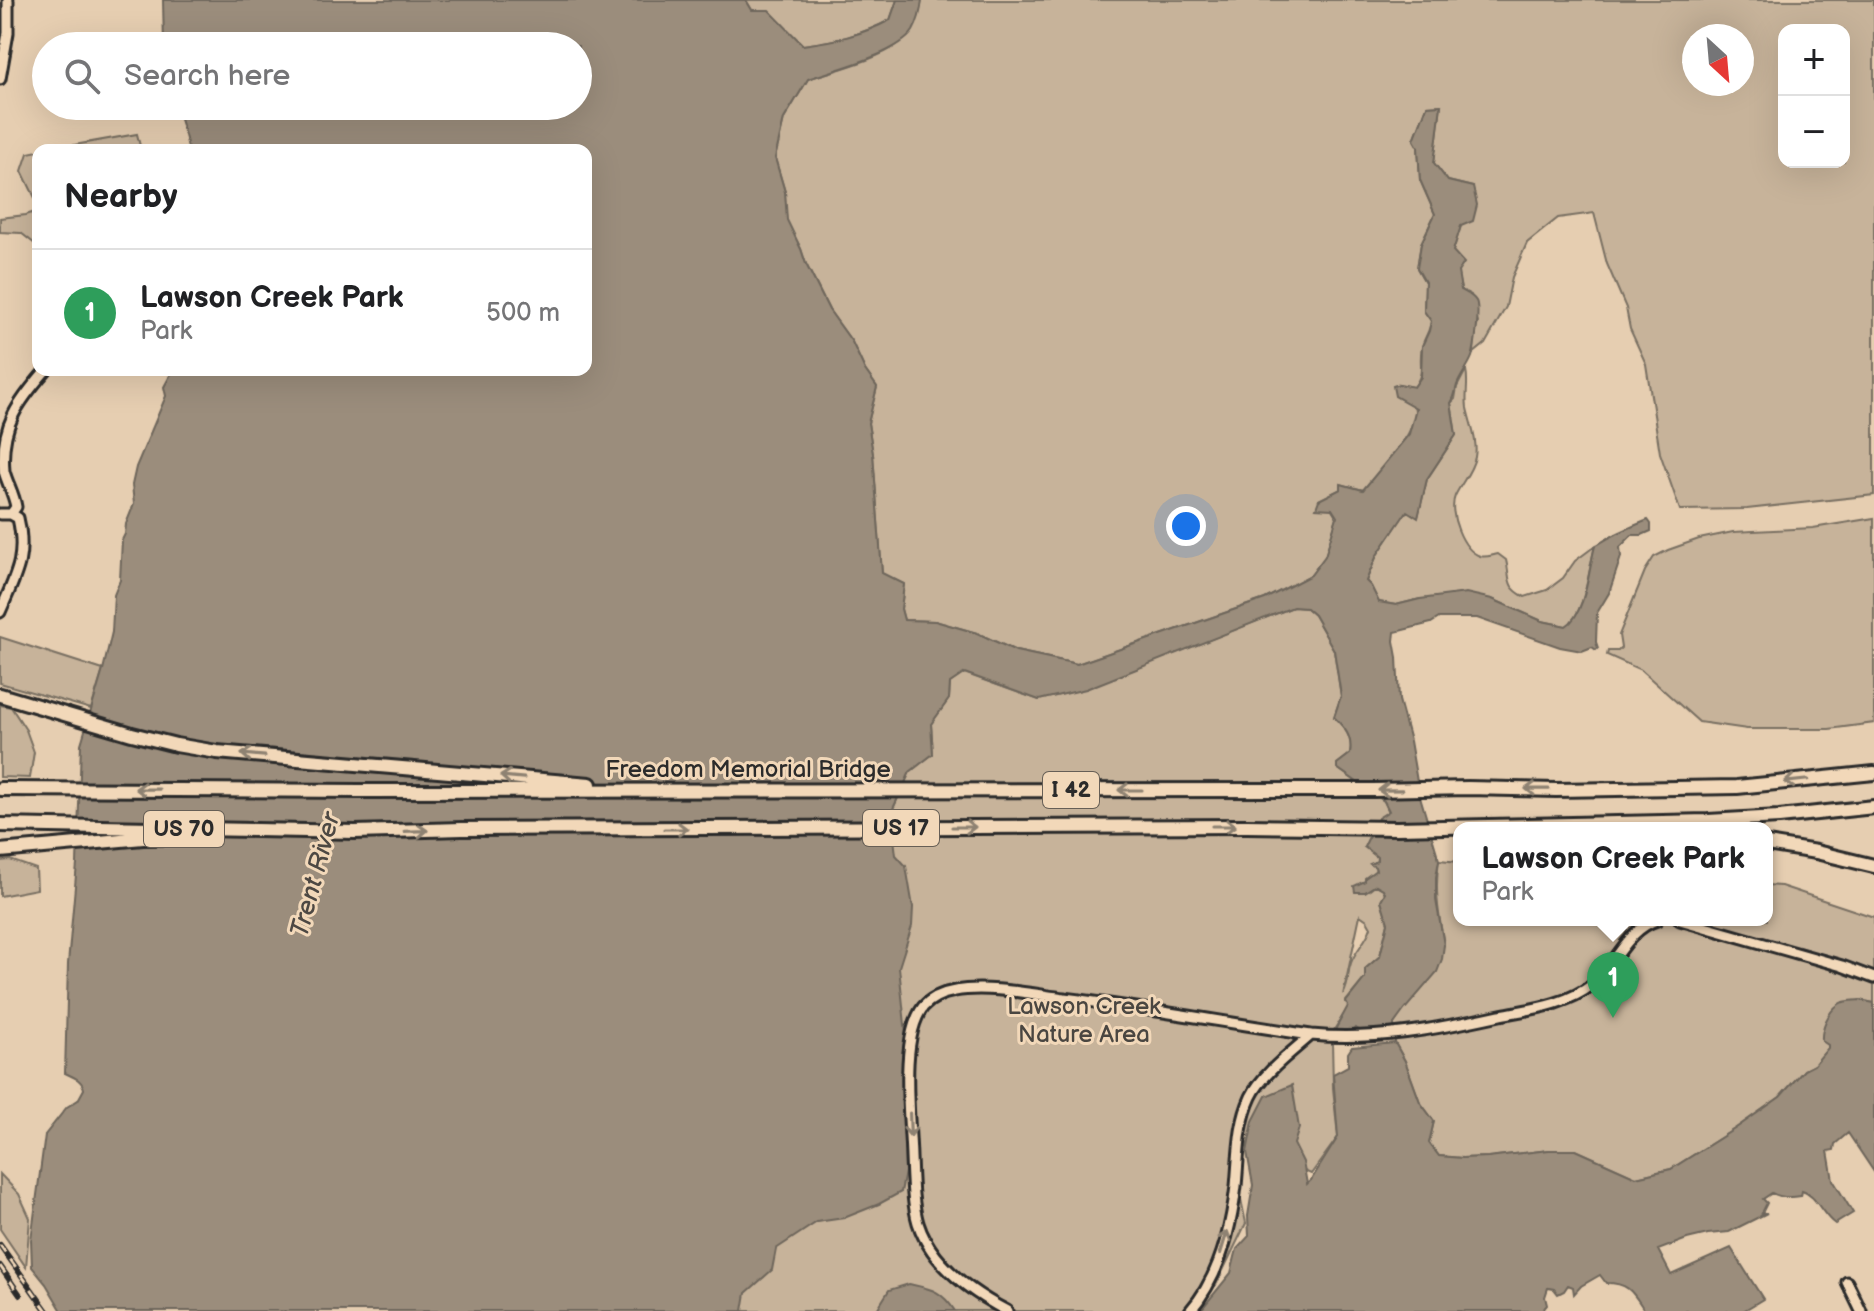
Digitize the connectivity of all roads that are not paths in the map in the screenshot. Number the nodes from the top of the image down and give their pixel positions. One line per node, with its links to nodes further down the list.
1 (8, 0): 2 (street)
2 (0, 79)
3 (41, 376): 4 (street)
4 (5, 514): 5 (street)
5 (0, 612)
6 (0, 695): 9 (highway, one-way to 6)
7 (1874, 773): 9 (highway, Freedom Memorial Bridge / I 42, one-way to 9)
8 (0, 789): 9 (highway, Freedom Memorial Bridge / I 42, one-way to 8)
9 (673, 791)
10 (1874, 807): 11 (highway, US 17)
11 (1646, 822)
12 (0, 825): 14 (highway, US 70)
13 (1453, 825): 14 (highway, US 17, one-way to 13)
14 (338, 832): 16 (highway, US 17)
15 (1773, 845): 17 (highway)
16 (0, 851)
17 (1874, 866)
18 (1644, 926): 21 (street)
19 (1701, 926): 20 (street)
20 (1874, 978)
21 (1311, 1035): 23 (street, one-way to 23); 24 (street, one-way to 21)
22 (1847, 1282): 25 (street)
23 (1007, 1311)
24 (1190, 1311)
25 (1861, 1311)

